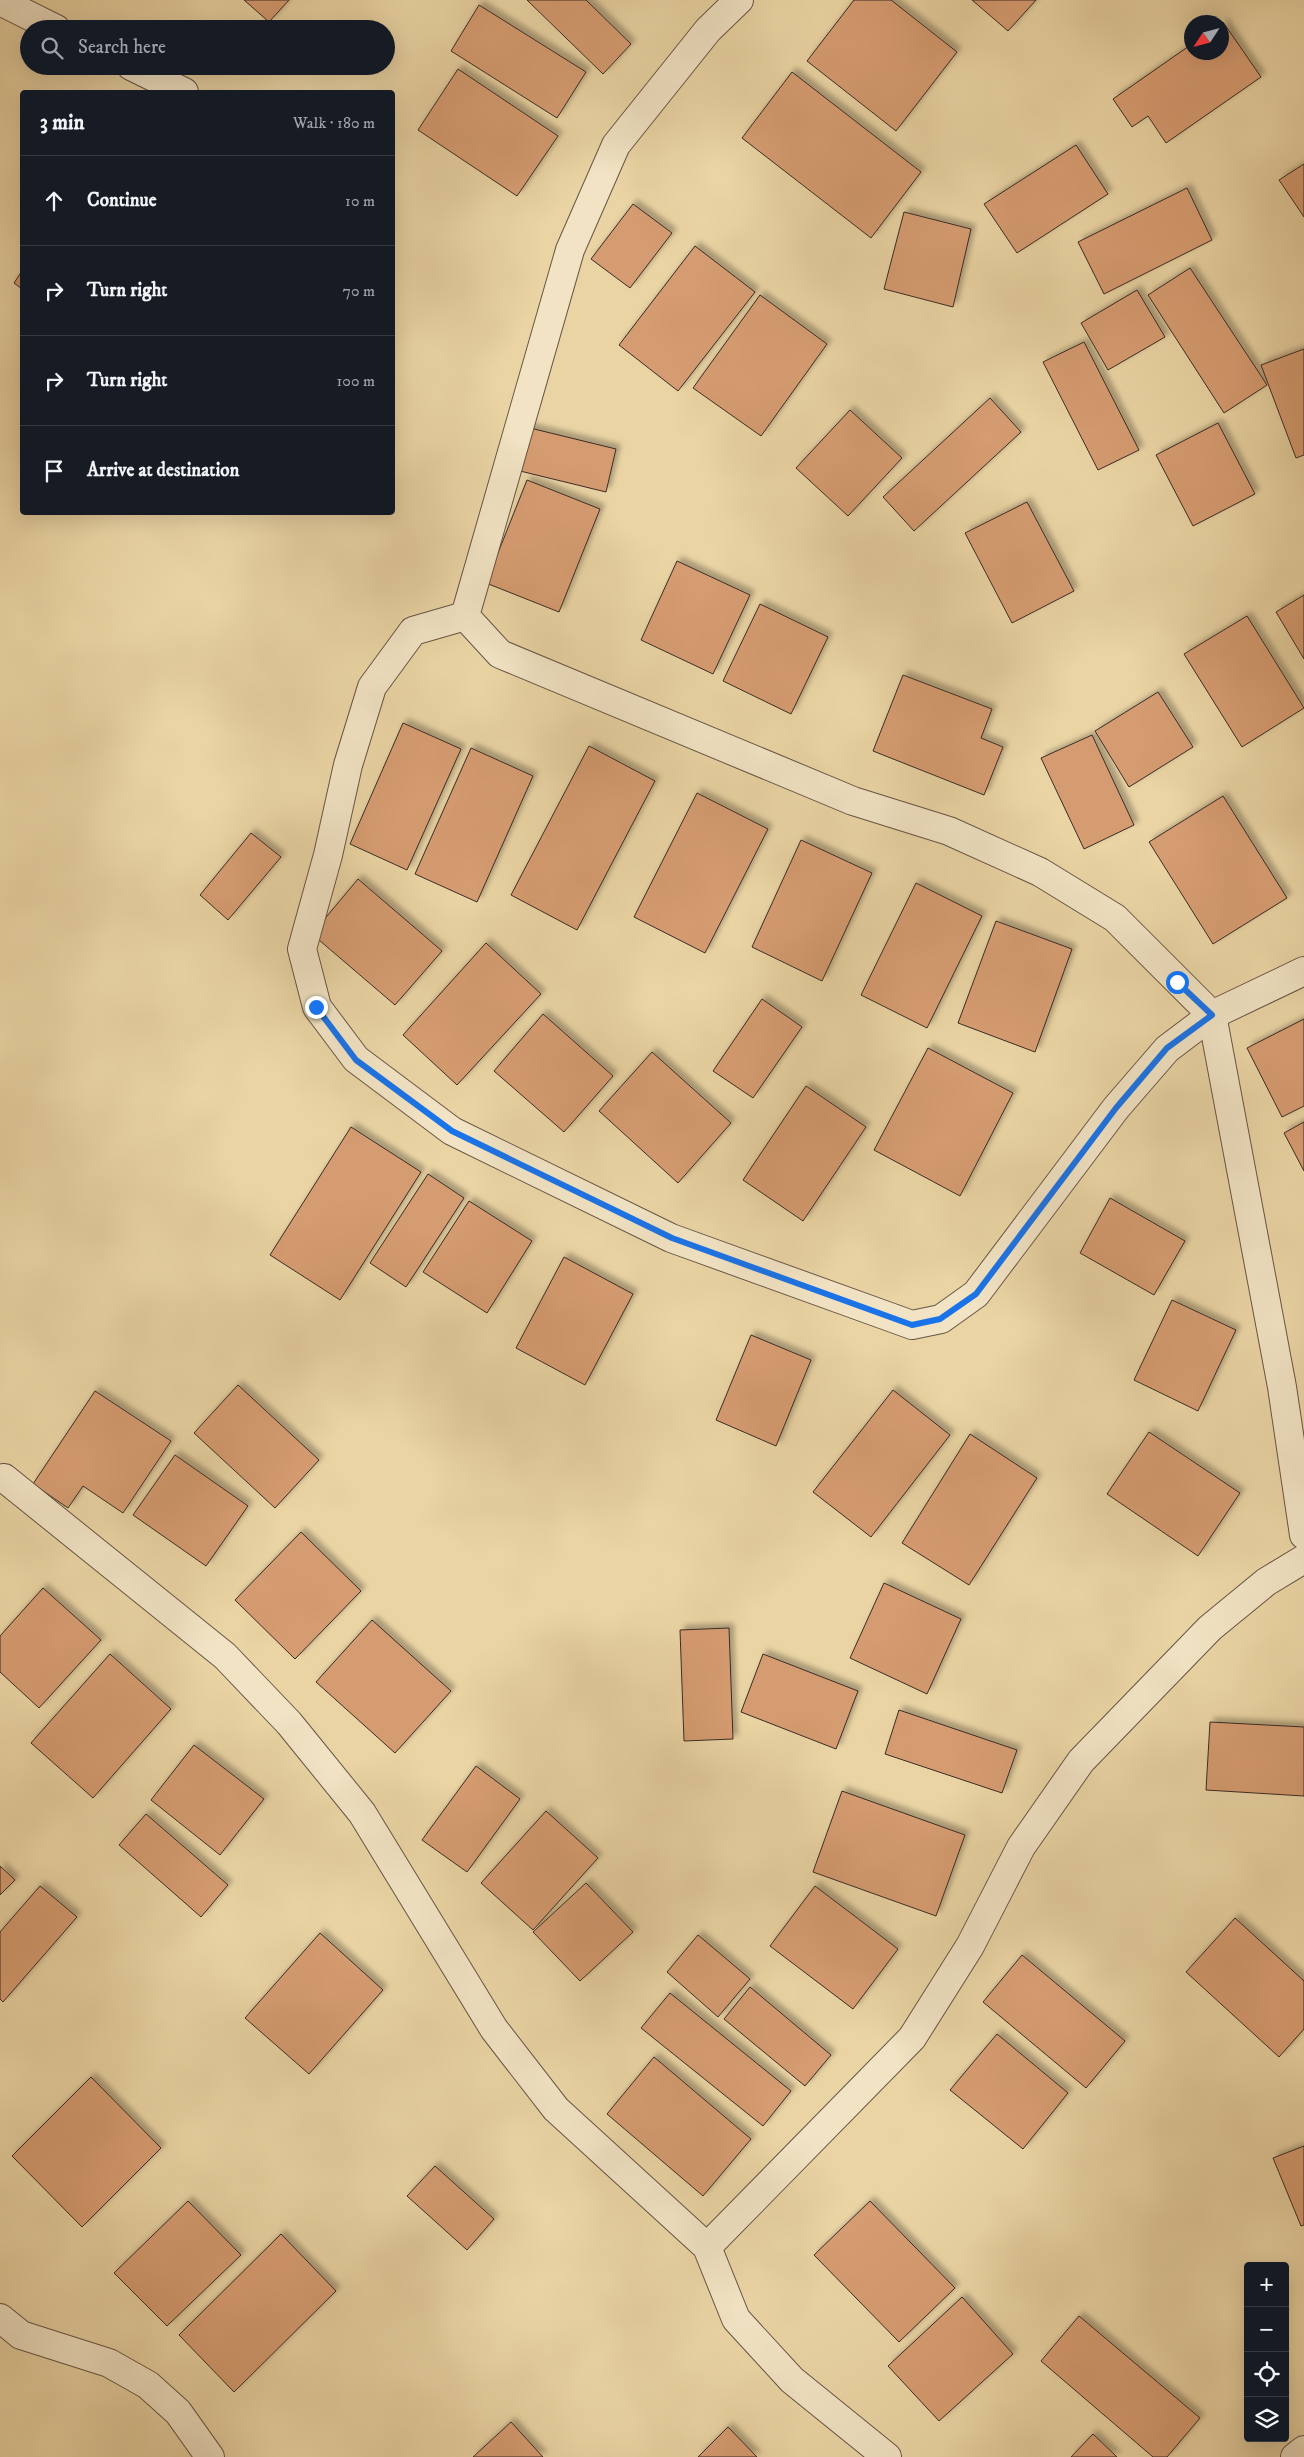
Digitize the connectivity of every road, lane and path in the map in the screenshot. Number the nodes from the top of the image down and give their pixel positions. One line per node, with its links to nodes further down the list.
1 (739, 0): 6 (street)
2 (0, 1): 3 (street)
3 (38, 20)
4 (149, 75): 5 (street)
5 (180, 90)
6 (465, 616): 8 (street); 8 (street)
7 (1304, 971): 8 (street)
8 (1212, 1015): 10 (street)
9 (4, 1478): 12 (street)
10 (1304, 1535)
11 (1304, 1559): 12 (street)
12 (707, 2247): 16 (street)
13 (0, 2318): 15 (street)
14 (1304, 2450): 17 (street)
15 (210, 2457)
16 (887, 2457)
17 (1295, 2457)

